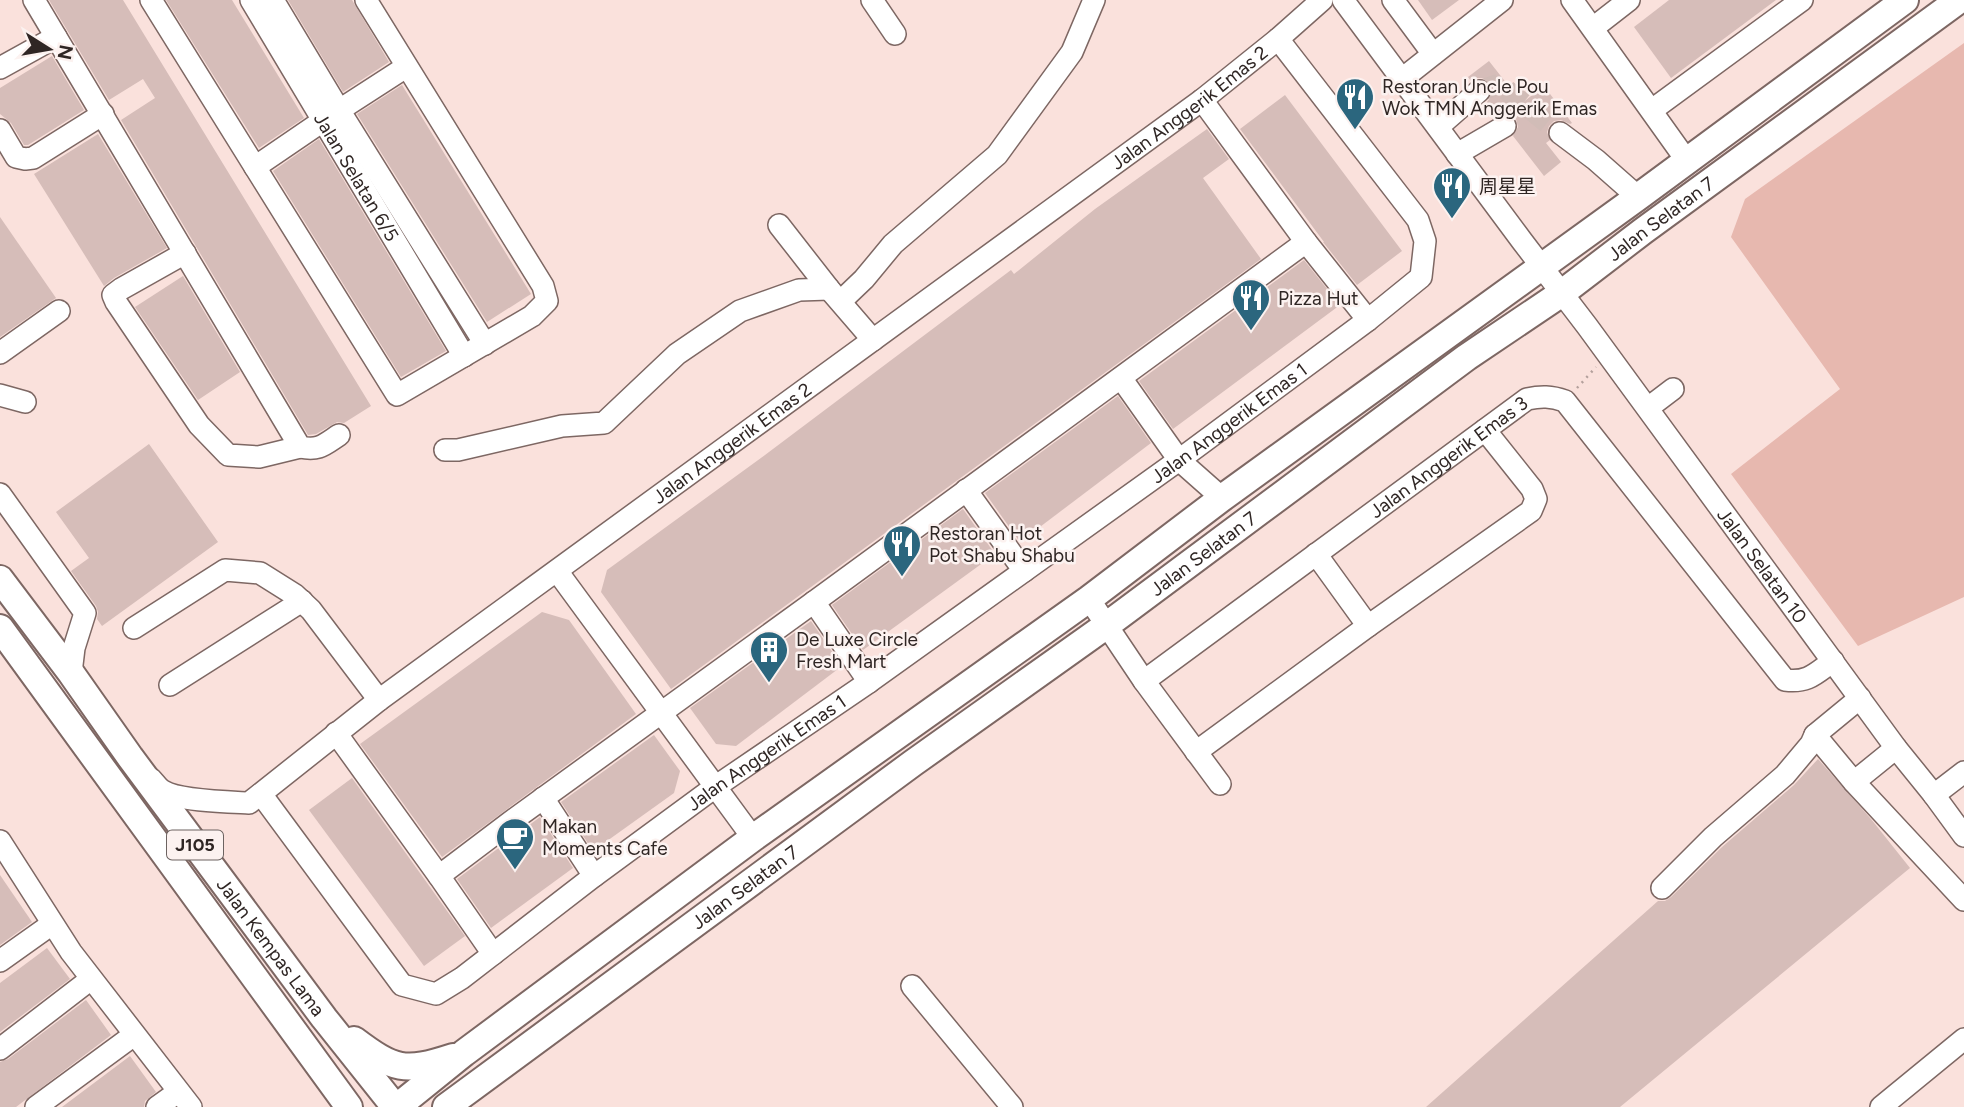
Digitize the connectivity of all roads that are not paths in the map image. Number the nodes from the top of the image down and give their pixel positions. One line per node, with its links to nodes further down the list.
1 (34, 0): 19 (street)
2 (151, 0): 36 (street)
3 (251, 0): 29 (street, Jalan Selatan 6/5)
4 (274, 0): 29 (street)
5 (366, 0): 22 (street)
6 (873, 0): 18 (street)
7 (1094, 0): 43 (street)
8 (1322, 0): 20 (street, Jalan Anggerik Emas 2)
9 (1343, 0): 24 (street, Jalan Selatan 10)
10 (1393, 0): 21 (street)
11 (1503, 0): 21 (street)
12 (1572, 0): 17 (street)
13 (1629, 0): 17 (street)
14 (1802, 0): 27 (street)
15 (1905, 0): 35 (main road, Jalan Selatan 7)
16 (1959, 0): 42 (main road, Jalan Selatan 7)
17 (1593, 28): 27 (street)
18 (895, 34)
19 (56, 37): 23 (street); 28 (street)
20 (1278, 39): 26 (street, Jalan Anggerik Emas 2); 45 (street, Jalan Anggerik Emas 1)
21 (1433, 54): 24 (street)
22 (406, 67): 29 (street); 47 (street)
23 (0, 68)
24 (1402, 79): 31 (street, Jalan Selatan 10)
25 (1479, 91): 31 (street)
26 (1202, 100): 39 (street); 46 (street, Jalan Anggerik Emas 2)
27 (1652, 110): 35 (street)
28 (103, 114): 32 (street); 40 (street)
29 (331, 115): 36 (street); 47 (street); 49 (street, Jalan Selatan 6/5)
30 (1505, 126): 34 (street)
31 (1438, 127): 34 (street, Jalan Selatan 10)
32 (0, 130)
33 (1560, 133): 37 (street)
34 (1457, 153): 41 (street, Jalan Selatan 10)
35 (1687, 161): 37 (main road, Jalan Selatan 7)
36 (255, 167): 49 (street)
37 (1638, 197): 41 (main road, Jalan Selatan 7)
38 (779, 225): 43 (street)
39 (1306, 242): 45 (street); 50 (street)
40 (185, 253): 57 (street); 57 (street)
41 (1542, 267): 42 (street, Jalan Selatan 10); 62 (main road, Jalan Selatan 7)
42 (1562, 293): 54 (street, Jalan Selatan 10); 70 (main road, Jalan Selatan 7)
43 (835, 295): 46 (street); 58 (street)
44 (59, 311): 48 (street)
45 (1368, 320): 59 (street, Jalan Anggerik Emas 1)
46 (873, 340): 64 (street, Jalan Anggerik Emas 2)
47 (485, 344): 49 (street)
48 (0, 353)
49 (464, 356)
50 (1121, 378): 59 (street); 60 (street)
51 (1673, 389): 54 (street)
52 (0, 395): 53 (street)
53 (25, 402)
54 (1648, 408): 74 (street, Jalan Selatan 10)
55 (1485, 430): 63 (street, Jalan Anggerik Emas 3); 71 (street); 74 (street, Jalan Anggerik Emas 3)
56 (339, 435): 57 (street)
57 (300, 447)
58 (445, 450)
59 (1179, 460): 62 (street); 65 (street, Jalan Anggerik Emas 1)
60 (966, 490): 65 (street); 69 (street)
61 (0, 494): 75 (street)
62 (1222, 498): 67 (main road, Jalan Selatan 7)
63 (1316, 554): 71 (street); 76 (street, Jalan Anggerik Emas 3)
64 (557, 571): 80 (street, Jalan Anggerik Emas 2); 81 (street)
65 (1024, 572): 77 (street, Jalan Anggerik Emas 1)
66 (0, 579): 75 (main road, Jalan Kempas Lama / J105)
67 (1089, 599): 70 (street); 95 (main road, Jalan Selatan 7)
68 (302, 601): 73 (street); 78 (street); 80 (street)
69 (814, 602): 77 (street); 81 (street)
70 (1107, 625): 76 (street); 113 (main road, Jalan Selatan 7)
71 (1368, 626): 85 (street)
72 (0, 628): 111 (main road, Jalan Kempas Lama / J105)
73 (134, 628)
74 (1833, 661): 79 (street, Jalan Selatan 10)
75 (71, 673): 86 (main road, Jalan Kempas Lama / J105)
76 (1144, 681): 85 (street)
77 (869, 682): 90 (street, Jalan Anggerik Emas 1)
78 (170, 685)
79 (1860, 698): 83 (street); 84 (street, Jalan Selatan 10)
80 (379, 700): 82 (street, Jalan Anggerik Emas 2)
81 (661, 714): 90 (street); 93 (street)
82 (336, 733): 91 (street, Jalan Anggerik Emas 2); 98 (street)
83 (1815, 735): 88 (street); 100 (street)
84 (1896, 748): 88 (street); 92 (street, Jalan Selatan 10)
85 (1196, 751): 89 (street)
86 (130, 757): 91 (street, Jalan Anggerik Emas 2); 107 (main road, Jalan Kempas Lama / J105)
87 (1964, 772): 92 (street)
88 (1854, 782): 101 (street)
89 (1220, 784)
90 (715, 787): 95 (street); 99 (street, Jalan Anggerik Emas 1)
91 (261, 794): 103 (street, Jalan Anggerik Emas 1)
92 (1934, 795): 94 (street, Jalan Selatan 10)
93 (543, 798): 98 (street); 99 (street)
94 (1964, 836)
95 (753, 838): 112 (main road, Jalan Selatan 7)
96 (0, 841): 97 (street)
97 (8, 874): 102 (street)
98 (439, 876): 103 (street)
99 (594, 876): 103 (street, Jalan Anggerik Emas 1)
100 (1662, 888)
101 (1964, 900)
102 (52, 924): 104 (street); 105 (street)
103 (493, 954)
104 (0, 961)
105 (91, 979): 108 (street); 110 (street)
106 (912, 986): 122 (street)
107 (324, 1018): 112 (main road); 119 (main road, Jalan Kempas Lama / J105)
108 (134, 1035): 114 (street); 115 (street)
109 (1964, 1039): 123 (street)
110 (0, 1049)
111 (310, 1053): 117 (main road, Jalan Kempas Lama / J105); 118 (main road)
112 (464, 1053): 119 (main road, Jalan Selatan 7)
113 (492, 1074): 120 (main road, Jalan Selatan 7); 121 (main road)
114 (184, 1100): 116 (street)
115 (36, 1107)
116 (157, 1107)
117 (349, 1107)
118 (359, 1107)
119 (396, 1107)
120 (446, 1107)
121 (468, 1107)
122 (1012, 1107)
123 (1881, 1107)

